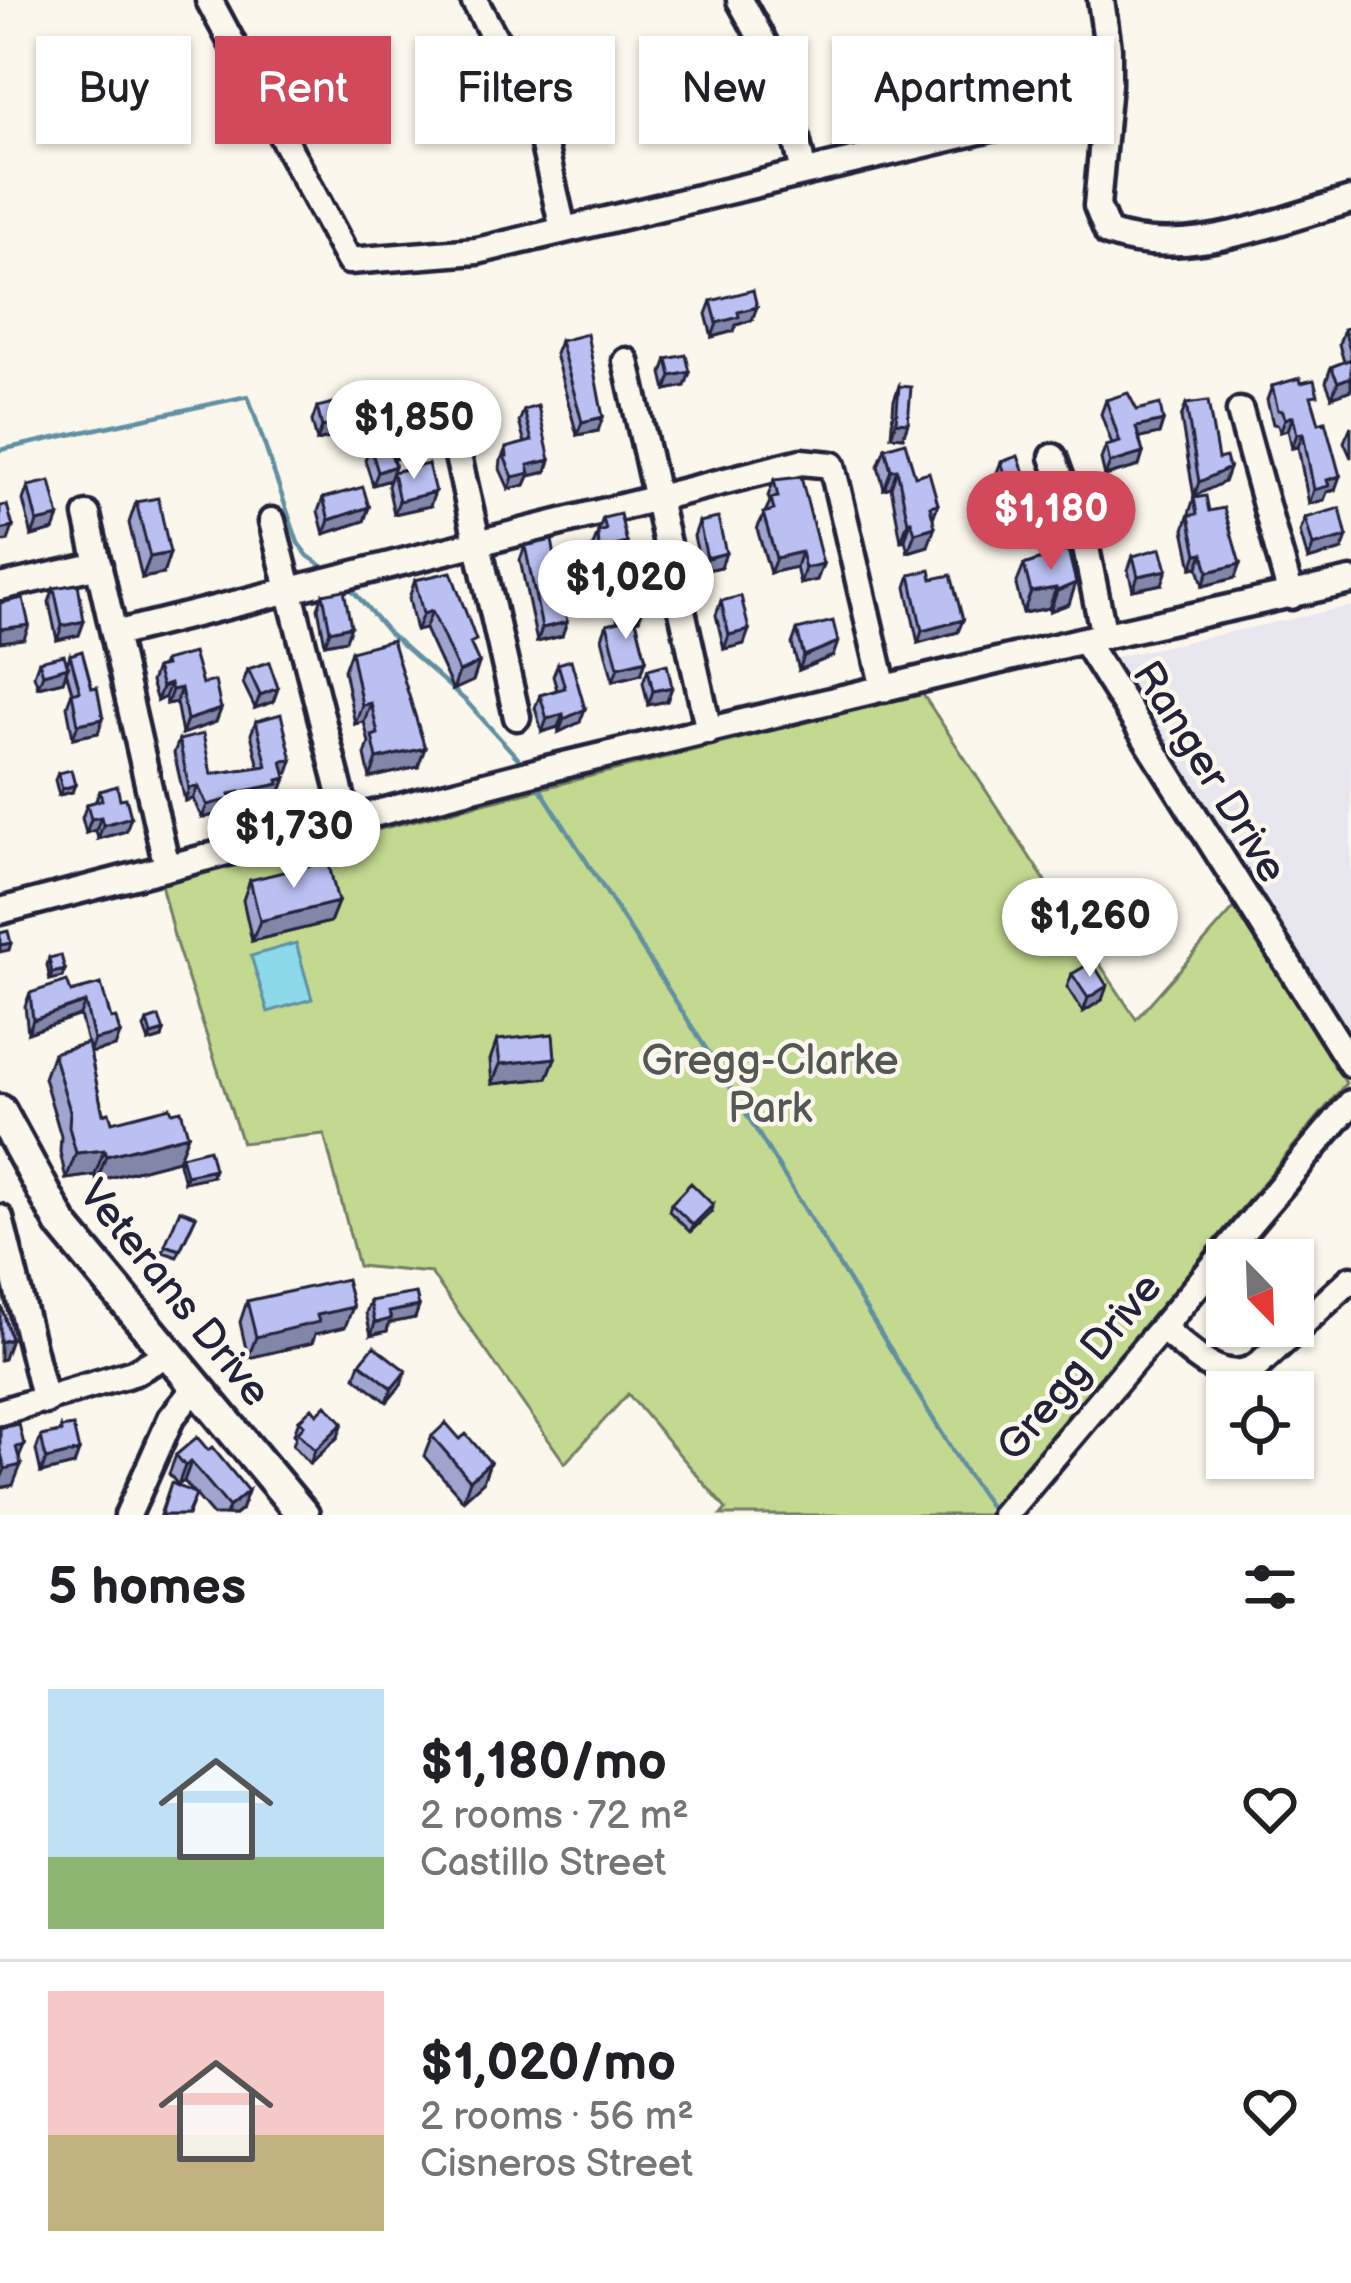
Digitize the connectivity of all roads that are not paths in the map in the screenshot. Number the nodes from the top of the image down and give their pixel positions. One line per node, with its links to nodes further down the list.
1 (209, 0): 10 (street)
2 (474, 0): 10 (street)
3 (740, 0): 8 (street)
4 (1101, 0): 5 (street)
5 (1106, 36)
6 (923, 144): 8 (street)
7 (1103, 144): 9 (street)
8 (804, 172): 10 (street)
9 (1351, 200)
10 (563, 229)
11 (626, 362): 15 (street)
12 (1240, 411): 23 (street)
13 (450, 422): 18 (street)
14 (1052, 457): 25 (street)
15 (657, 501): 18 (street); 26 (street); 28 (street)
16 (87, 515): 19 (street)
17 (272, 520): 22 (street)
18 (478, 545): 22 (street); 27 (street)
19 (99, 565): 21 (street); 24 (street)
20 (1351, 581): 23 (street)
21 (0, 587)
22 (290, 591): 24 (street); 29 (street)
23 (1291, 596): 25 (street)
24 (115, 634): 30 (street)
25 (1094, 638): 26 (street); 32 (street, Ranger Drive)
26 (884, 688): 28 (street)
27 (517, 717)
28 (709, 731): 29 (street)
29 (348, 823): 30 (street)
30 (167, 867): 31 (street)
31 (0, 911)
32 (1351, 1064)
33 (1351, 1102): 38 (street, Gregg Drive)
34 (0, 1111): 39 (main road, Veterans Drive)
35 (0, 1218): 36 (street)
36 (6, 1268): 41 (street)
37 (1351, 1279): 38 (street)
38 (1162, 1328): 43 (street, Gregg Drive)
39 (169, 1353): 40 (main road, Veterans Drive); 41 (street)
40 (196, 1388): 44 (street); 45 (main road, Veterans Drive)
41 (45, 1401): 42 (street)
42 (0, 1412)
43 (1006, 1513)
44 (128, 1515)
45 (303, 1515)

